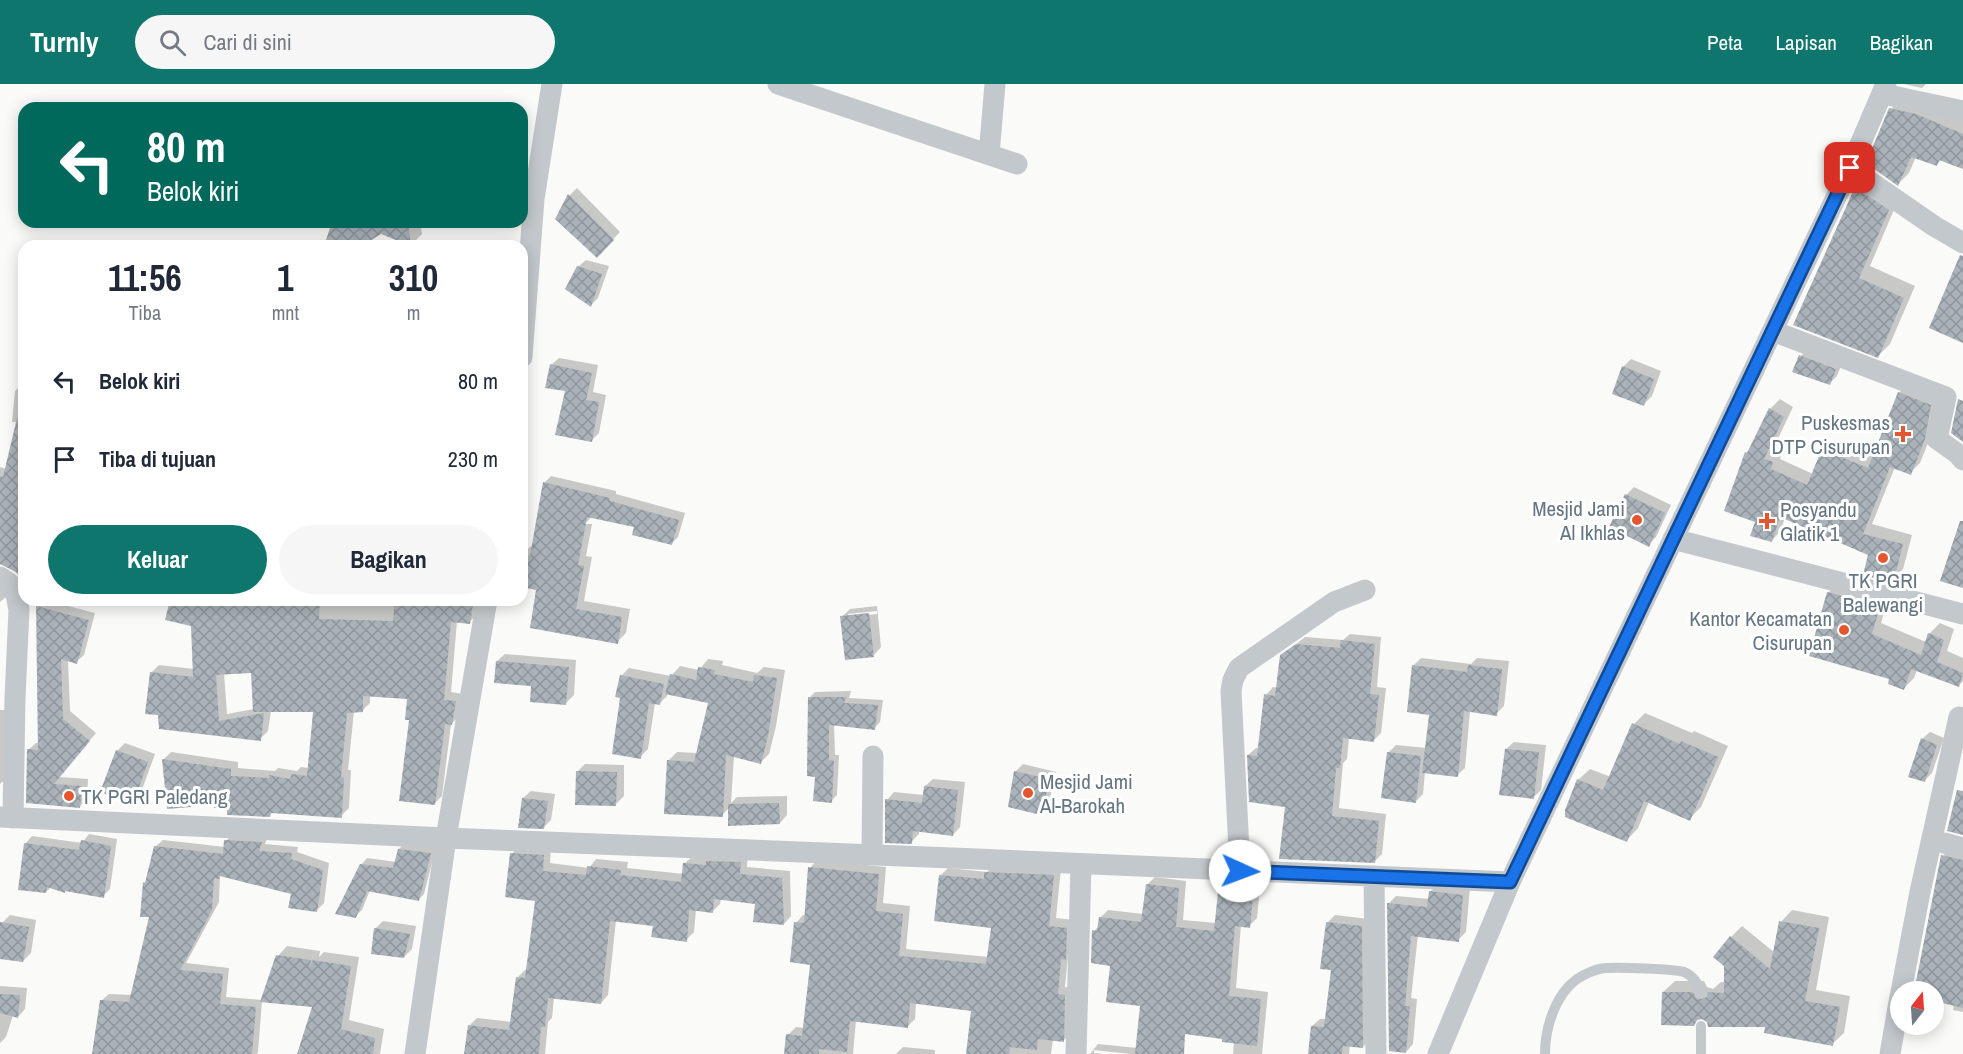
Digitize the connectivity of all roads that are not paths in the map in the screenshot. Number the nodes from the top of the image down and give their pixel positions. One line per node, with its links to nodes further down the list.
1 (552, 84): 10 (street)
2 (778, 84): 6 (street)
3 (995, 84): 6 (street)
4 (1885, 89): 5 (street); 8 (street)
5 (1963, 111)
6 (989, 155): 7 (street)
7 (1017, 164)
8 (1850, 168): 9 (street); 11 (street)
9 (1963, 243)
10 (528, 268)
11 (1773, 331): 12 (street); 13 (street)
12 (1963, 460)
13 (1673, 539): 19 (street); 28 (street)
14 (0, 577): 16 (street)
15 (1365, 590): 26 (street)
16 (18, 605)
17 (18, 606): 22 (street)
18 (486, 606): 23 (street)
19 (1963, 614)
20 (1959, 717): 29 (street)
21 (873, 756): 24 (street)
22 (6, 818): 23 (street)
23 (446, 838): 24 (street); 33 (street)
24 (872, 854): 25 (street)
25 (1081, 864): 26 (street); 34 (street)
26 (1240, 871): 27 (street)
27 (1374, 876): 28 (street); 35 (street)
28 (1510, 882): 36 (street)
29 (1903, 981)
30 (1701, 992): 37 (lane)
31 (1701, 1026): 38 (lane)
32 (1893, 1035): 39 (street)
33 (415, 1054)
34 (1076, 1054)
35 (1376, 1054)
36 (1438, 1054)
37 (1545, 1054)
38 (1701, 1054)
39 (1890, 1054)

